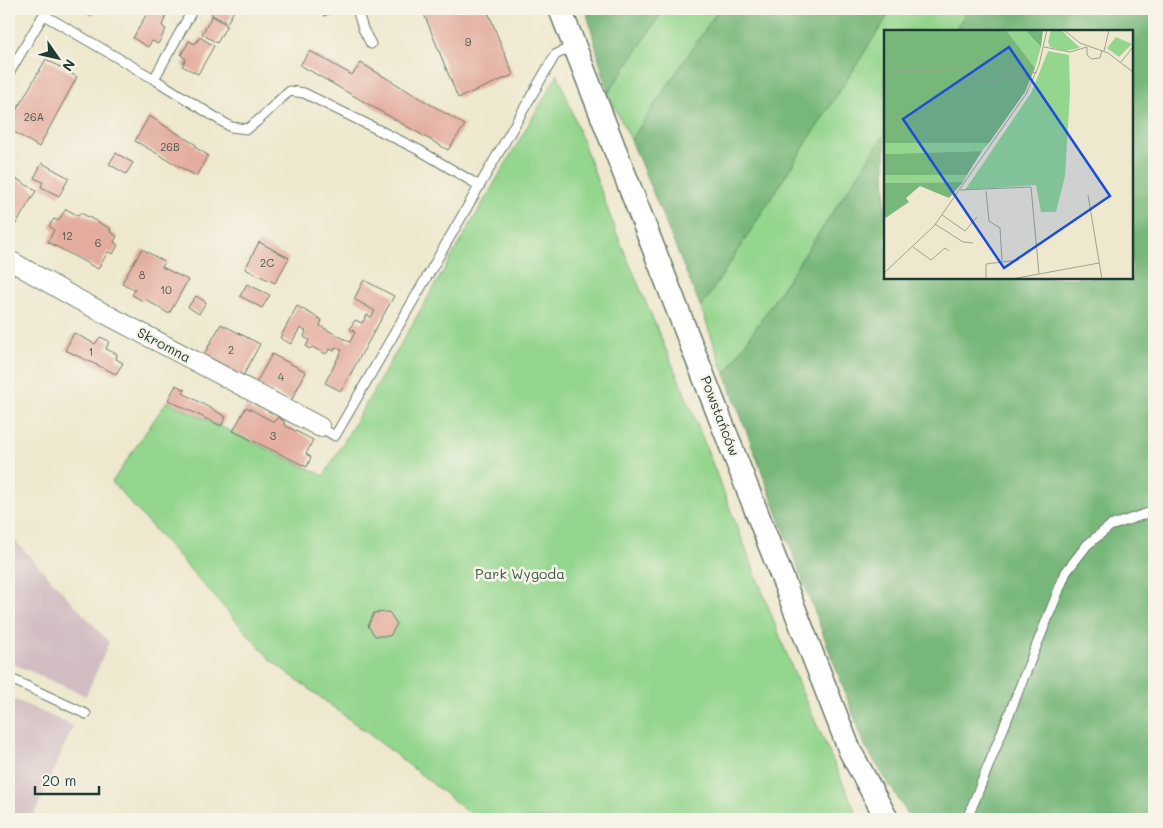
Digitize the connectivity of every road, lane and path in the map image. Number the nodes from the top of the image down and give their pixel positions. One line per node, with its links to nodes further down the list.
1 (193, 9): 8 (lane)
2 (357, 9): 5 (lane)
3 (560, 9): 6 (street, Powstańców)
4 (45, 12): 7 (lane); 8 (lane)
5 (371, 44)
6 (575, 45): 9 (lane); 15 (street, Powstańców)
7 (9, 73)
8 (154, 79): 9 (lane)
9 (478, 185): 11 (lane)
10 (9, 260): 11 (street, Skromna)
11 (320, 427)
12 (1154, 511): 16 (lane)
13 (9, 678): 14 (lane)
14 (86, 714)
15 (887, 819)
16 (967, 819)

